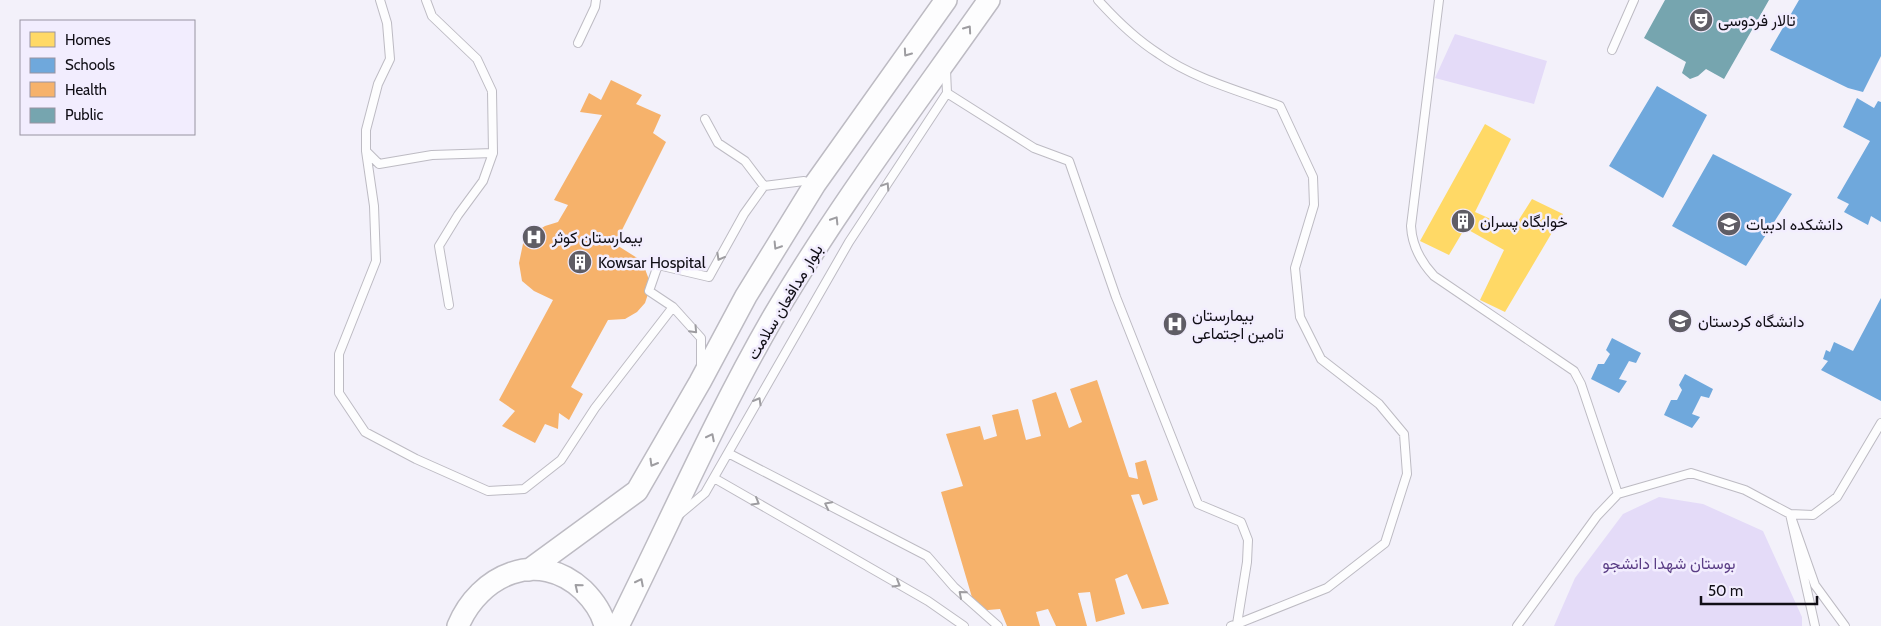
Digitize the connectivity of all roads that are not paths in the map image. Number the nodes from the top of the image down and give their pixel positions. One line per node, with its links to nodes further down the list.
1 (380, 0): 14 (lane)
2 (426, 0): 15 (lane)
3 (596, 0): 9 (lane)
4 (946, 0): 16 (main road, بلوار مدافعان سلامت, one-way to 16)
5 (989, 0): 11 (main road, بلوار مدافعان سلامت, one-way to 5)
6 (1098, 0): 28 (lane)
7 (1439, 0): 24 (lane)
8 (1634, 0): 10 (lane)
9 (578, 43)
10 (1612, 50)
11 (945, 62): 12 (lane); 26 (main road, بلوار مدافعان سلامت, one-way to 11)
12 (947, 93): 22 (lane, one-way to 12); 28 (lane)
13 (704, 119): 17 (lane)
14 (366, 152): 15 (lane); 19 (lane)
15 (493, 153): 18 (lane)
16 (815, 184): 17 (lane); 20 (main road, بلوار مدافعان سلامت, one-way to 20)
17 (764, 186): 19 (lane, one-way to 19)
18 (449, 305)
19 (673, 307): 20 (lane, one-way to 20)
20 (700, 382): 27 (main road, بلوار مدافعان سلامت, one-way to 27)
21 (1881, 423): 25 (lane)
22 (728, 453): 23 (lane); 33 (lane, one-way to 22)
23 (714, 478): 26 (lane); 32 (lane, one-way to 32)
24 (1618, 494): 25 (lane); 34 (lane)
25 (1790, 514): 35 (lane); 36 (lane)
26 (669, 524): 31 (main road, بلوار مدافعان سلامت, one-way to 26)
27 (529, 570): 29 (main road); 30 (main road, one-way to 27)
28 (1234, 625)
29 (458, 626)
30 (605, 626)
31 (618, 626)
32 (964, 626)
33 (998, 626)
34 (1517, 626)
35 (1815, 626)
36 (1845, 626)

